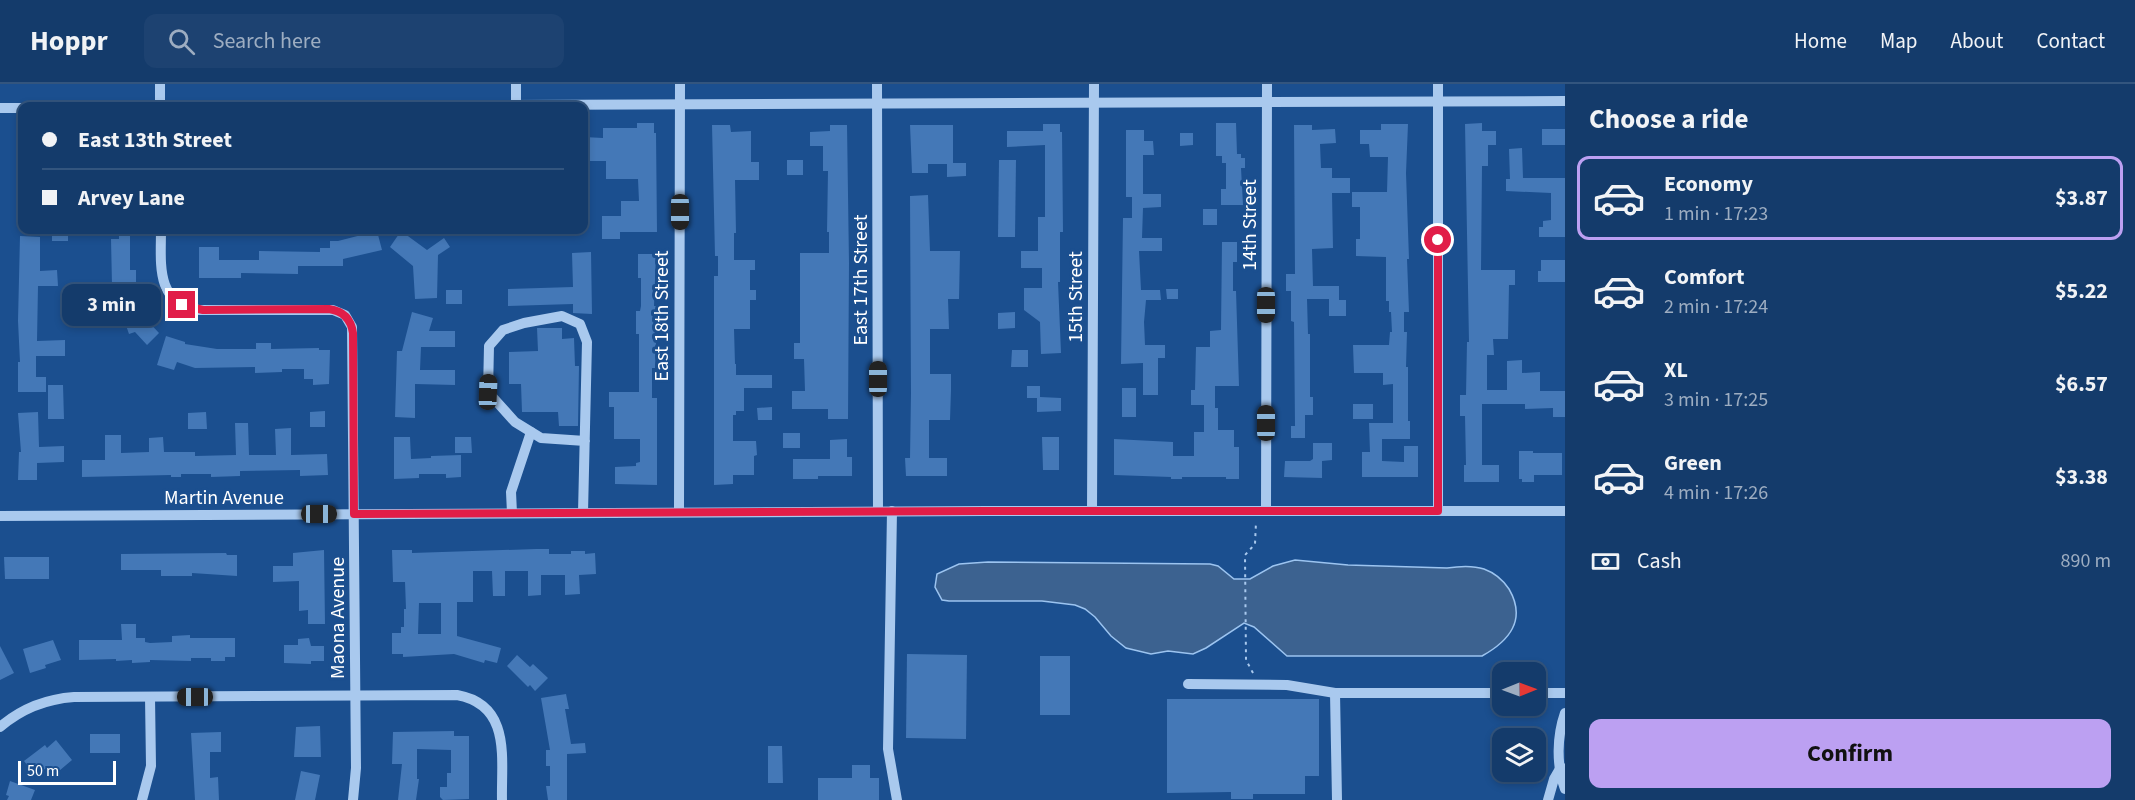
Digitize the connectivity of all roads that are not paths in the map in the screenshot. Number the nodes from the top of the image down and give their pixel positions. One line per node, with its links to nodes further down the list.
1 (160, 84): 8 (street)
2 (516, 84): 9 (street)
3 (680, 84): 15 (street, East 18th Street)
4 (878, 84): 13 (street, East 17th Street)
5 (1094, 84): 14 (street, 15th Street)
6 (1268, 84): 10 (street, 14th Street)
7 (1438, 84): 11 (street)
8 (160, 102)
9 (516, 102)
10 (1268, 102): 11 (street); 14 (street); 24 (street, 14th Street)
11 (1438, 102): 12 (street); 25 (street)
12 (1565, 102)
13 (877, 103): 14 (street); 15 (street); 28 (street, East 17th Street)
14 (1094, 103): 23 (street, 15th Street)
15 (680, 104): 16 (street); 27 (street, East 18th Street)
16 (588, 105)
17 (0, 108): 18 (street)
18 (18, 108)
19 (161, 234): 31 (street, Maona Avenue)
20 (531, 432): 21 (street); 21 (street); 29 (street)
21 (585, 441): 30 (street)
22 (892, 511): 23 (street, Martin Avenue); 28 (street, Martin Avenue); 47 (street)
23 (1092, 511): 24 (street, Martin Avenue)
24 (1266, 511): 25 (street, Martin Avenue)
25 (1438, 511): 26 (street, Martin Avenue)
26 (1565, 511)
27 (679, 512): 28 (street, Martin Avenue); 30 (street, Martin Avenue)
28 (878, 512)
29 (512, 513): 30 (street, Martin Avenue); 31 (street, Martin Avenue)
30 (583, 513)
31 (354, 514): 32 (street, Martin Avenue); 38 (street, Maona Avenue)
32 (0, 516)
33 (1188, 684): 34 (street)
34 (1335, 693): 35 (street); 48 (street)
35 (1492, 693)
36 (1546, 693): 37 (street)
37 (1565, 693)
38 (355, 696): 39 (street); 45 (street, Maona Avenue); 46 (street)
39 (150, 697): 41 (street); 44 (street)
40 (1565, 713): 42 (street)
41 (0, 727)
42 (1561, 766): 43 (street); 49 (street)
43 (1565, 789)
44 (142, 800)
45 (353, 800)
46 (502, 800)
47 (897, 800)
48 (1337, 800)
49 (1548, 800)

